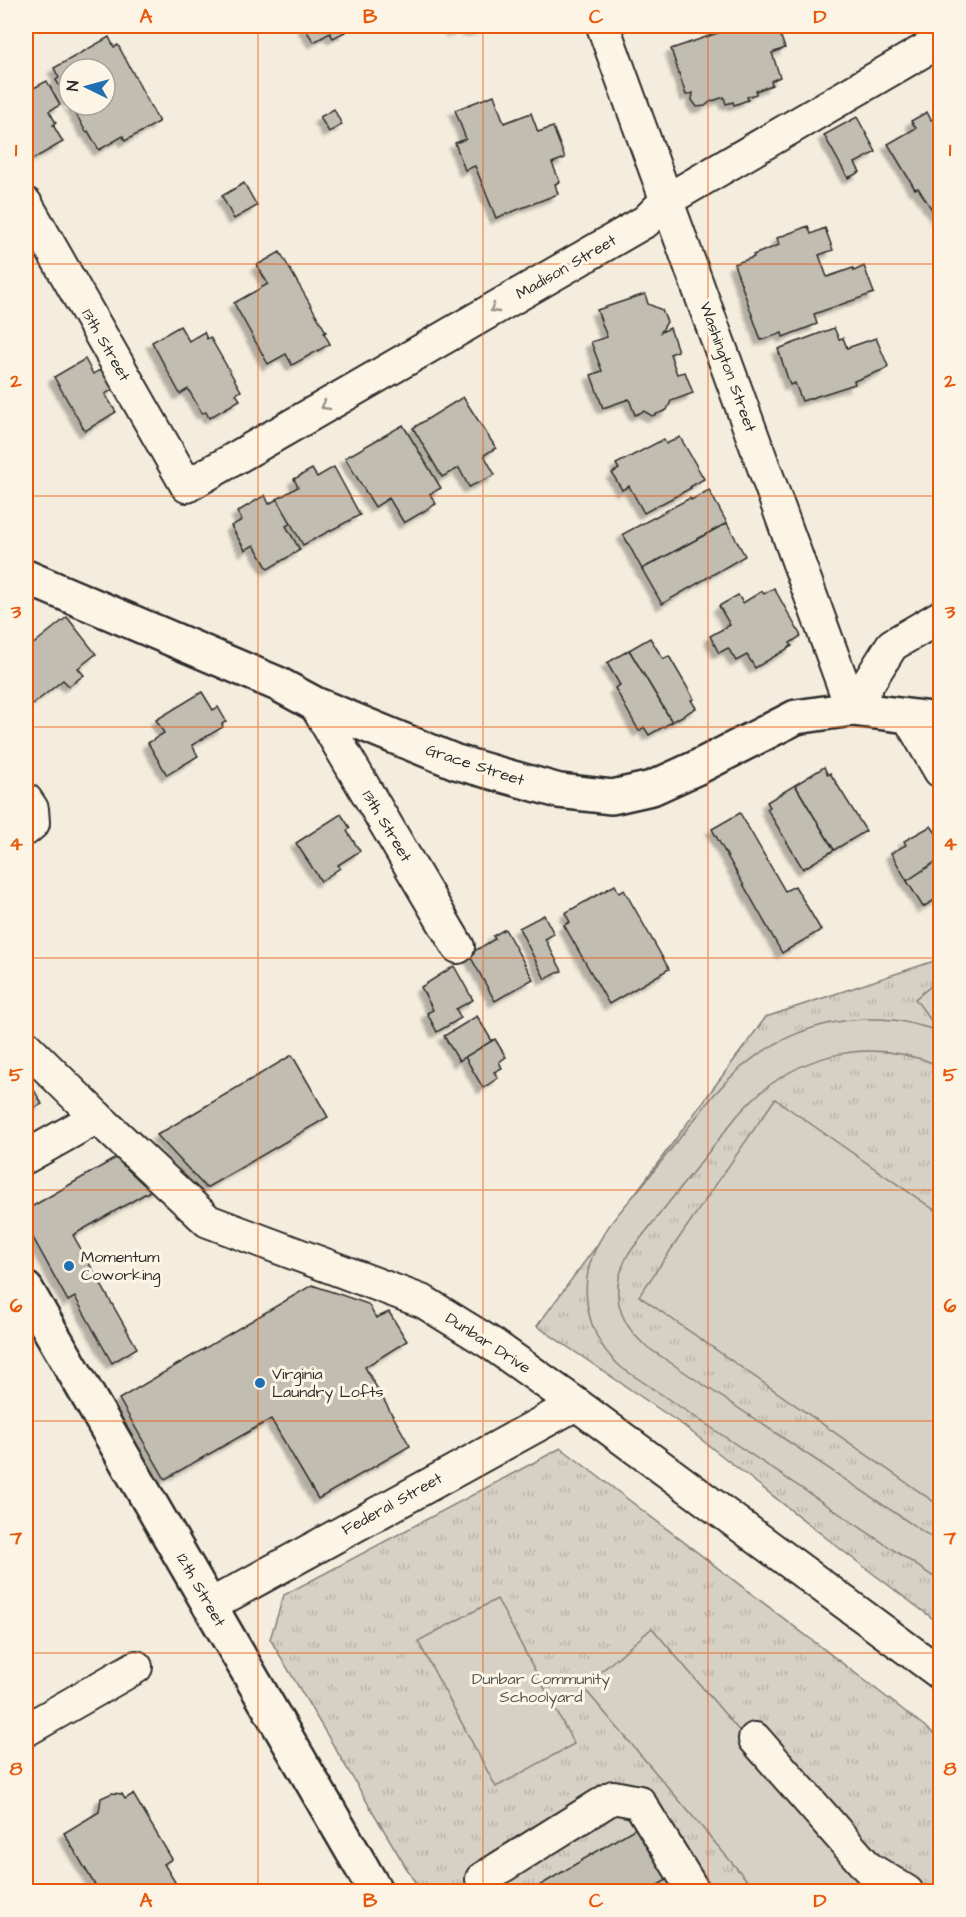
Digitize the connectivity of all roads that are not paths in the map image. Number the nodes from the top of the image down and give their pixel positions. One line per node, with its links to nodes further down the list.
1 (603, 26): 3 (street, Washington Street)
2 (940, 41): 3 (street, Madison Street)
3 (667, 200): 5 (street, Madison Street, one-way to 5); 9 (street, Washington Street)
4 (26, 204): 5 (street, 13th Street)
5 (187, 486)
6 (30, 584): 8 (main road, Grace Street)
7 (940, 617): 9 (street)
8 (315, 704): 9 (main road, Grace Street); 15 (street, 13th Street)
9 (852, 709): 10 (main road, Grace Street)
10 (908, 716): 11 (main road, Grace Street); 12 (street)
11 (940, 720)
12 (940, 771)
13 (26, 800): 14 (street)
14 (26, 829)
15 (458, 947)
16 (26, 1047): 17 (street, Dunbar Drive)
17 (96, 1117): 18 (street); 20 (street, Dunbar Drive)
18 (26, 1157)
19 (26, 1289): 21 (main road, 12th Street)
20 (576, 1404): 21 (street, Federal Street); 23 (street, Dunbar Drive)
21 (209, 1606): 27 (main road, 12th Street)
22 (136, 1667): 24 (street)
23 (940, 1673)
24 (26, 1730)
25 (755, 1739): 29 (street)
26 (482, 1879): 28 (street)
27 (376, 1892)
28 (694, 1892)
29 (907, 1892)

